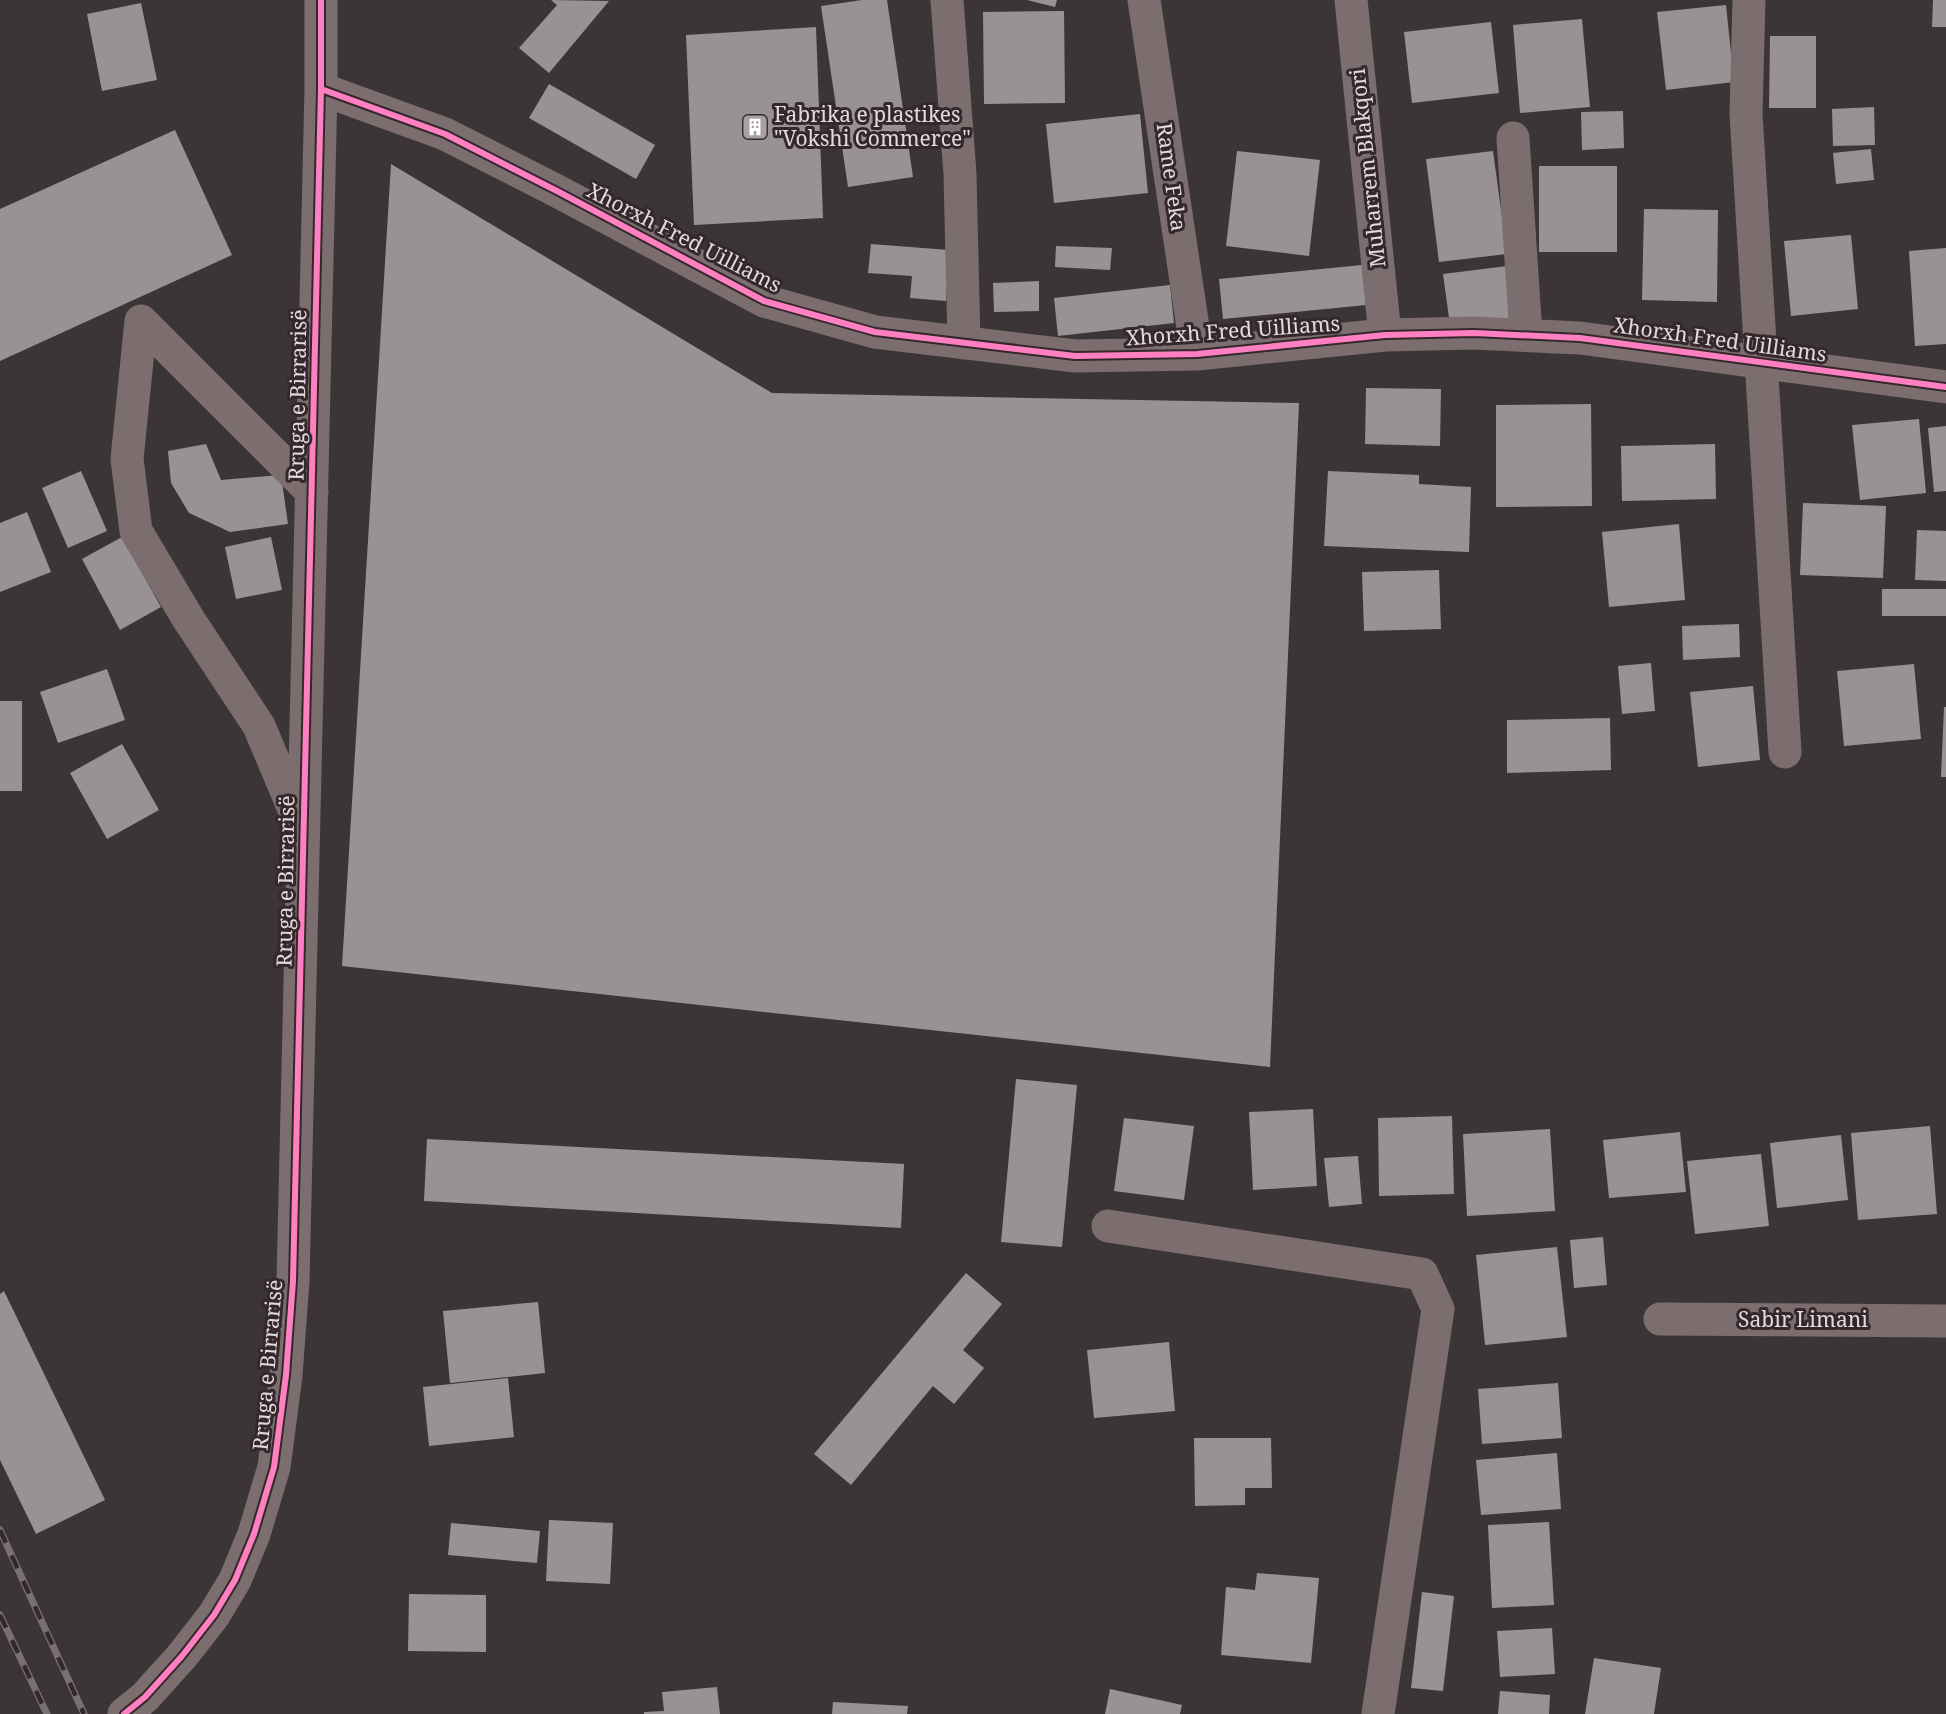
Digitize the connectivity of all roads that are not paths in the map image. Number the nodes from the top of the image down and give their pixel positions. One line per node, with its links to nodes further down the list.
1 (321, 0): 6 (street, Rruga e Birrarisë)
2 (947, 0): 10 (street)
3 (1144, 0): 11 (street, Rame Feka)
4 (1351, 0): 8 (street, Muharrem Blakqori)
5 (1749, 0): 12 (street, Xhorxh Fred Uilliams)
6 (321, 89): 10 (street, Xhorxh Fred Uilliams); 14 (street, Rruga e Birrarisë)
7 (1513, 138): 9 (street)
8 (1385, 335): 9 (street, Xhorxh Fred Uilliams); 11 (street, Xhorxh Fred Uilliams)
9 (1526, 335): 12 (street, Xhorxh Fred Uilliams)
10 (964, 343): 11 (street, Xhorxh Fred Uilliams)
11 (1197, 354)
12 (1761, 363): 13 (street, Xhorxh Fred Uilliams); 15 (street, Xhorxh Fred Uilliams)
13 (1946, 387)
14 (312, 492): 16 (street, Rruga e Birrarisë); 16 (street)
15 (1785, 752)
16 (303, 831): 20 (street, Rruga e Birrarisë)
17 (1108, 1226): 21 (street)
18 (1660, 1319): 19 (street, Sabir Limani)
19 (1946, 1321)
20 (128, 1713)
21 (1378, 1714)

